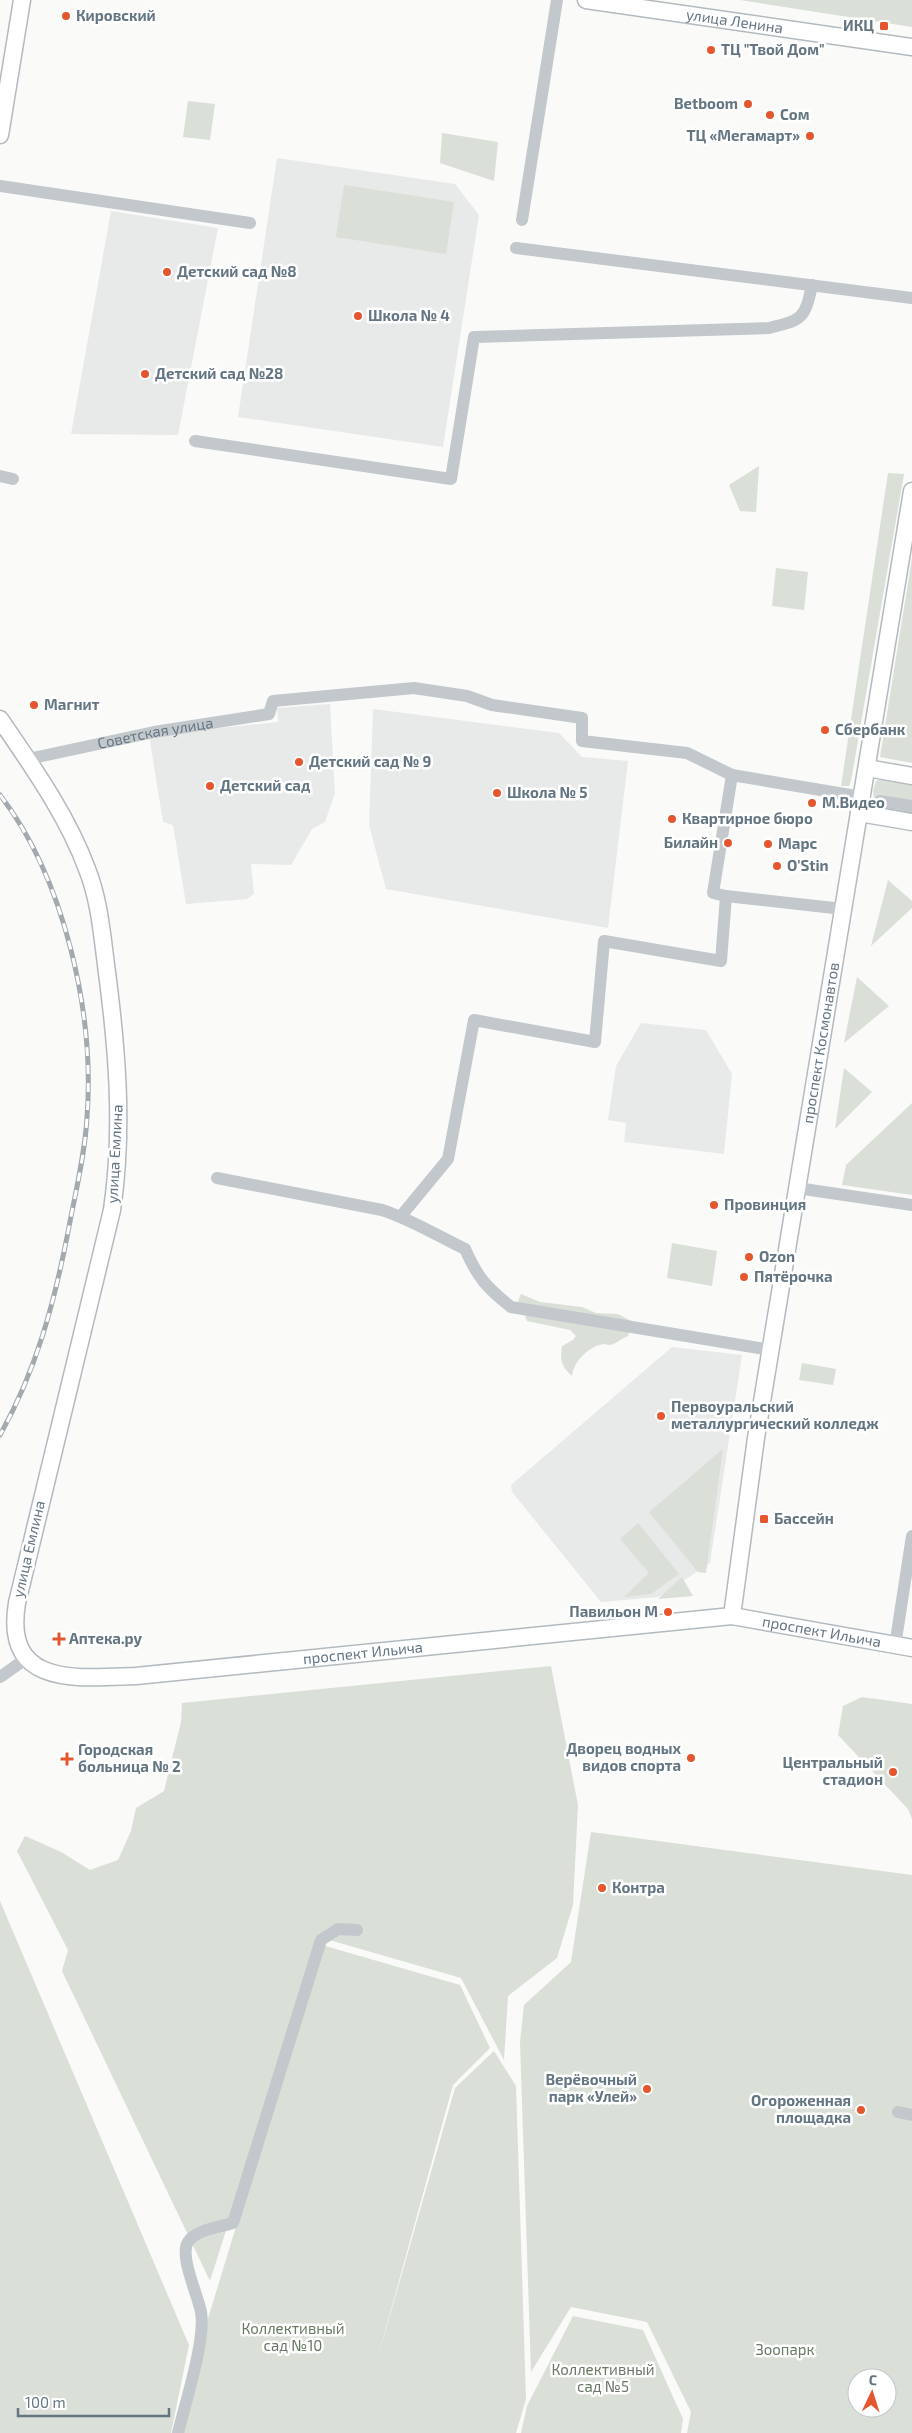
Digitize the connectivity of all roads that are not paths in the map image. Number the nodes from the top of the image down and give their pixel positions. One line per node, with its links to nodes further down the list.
1 (22, 0): 5 (street)
2 (557, 0): 7 (street)
3 (586, 0): 4 (street, улица Ленина)
4 (912, 47)
5 (0, 135)
6 (0, 186): 8 (street)
7 (522, 220)
8 (250, 223)
9 (516, 248): 10 (street)
10 (812, 285): 11 (street); 12 (street)
11 (912, 298)
12 (195, 440)
13 (0, 476): 14 (street)
14 (13, 479)
15 (912, 491): 18 (street, проспект Космонавтов)
16 (0, 719): 17 (street, улица Емлина)
17 (28, 759): 19 (street, Советская улица); 37 (street, улица Емлина)
18 (867, 768): 20 (street); 21 (street, проспект Космонавтов)
19 (732, 774): 21 (street); 26 (street)
20 (912, 776)
21 (862, 797): 24 (street, проспект Космонавтов)
22 (880, 801): 23 (street)
23 (912, 806)
24 (859, 813): 25 (street); 27 (street, проспект Космонавтов)
25 (912, 822)
26 (726, 896): 27 (street); 31 (street)
27 (843, 909): 29 (street, проспект Космонавтов)
28 (217, 1178): 31 (street)
29 (797, 1188): 30 (street); 32 (street, проспект Космонавтов)
30 (912, 1205)
31 (401, 1216): 32 (street)
32 (771, 1350): 34 (street, проспект Космонавтов)
33 (912, 1536): 35 (street)
34 (732, 1616): 35 (street, проспект Ильича); 37 (street, проспект Ильича)
35 (895, 1646): 36 (street, проспект Ильича)
36 (912, 1648)
37 (26, 1658): 38 (street)
38 (0, 1676)
39 (357, 1930): 42 (street)
40 (898, 2112): 41 (street)
41 (912, 2115)
42 (178, 2433)

